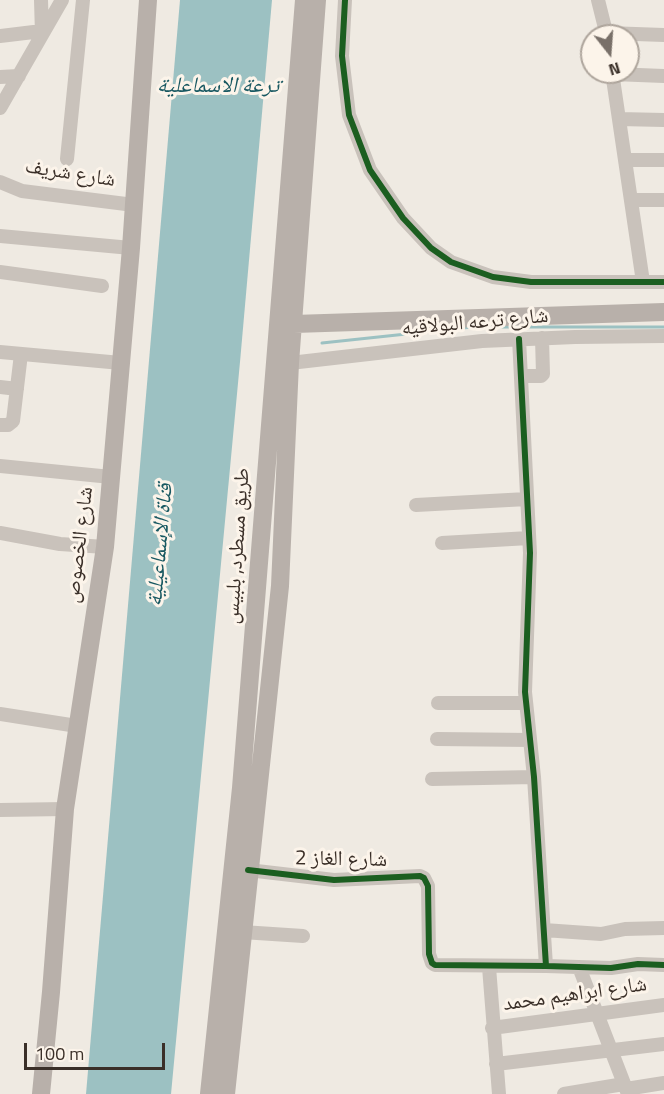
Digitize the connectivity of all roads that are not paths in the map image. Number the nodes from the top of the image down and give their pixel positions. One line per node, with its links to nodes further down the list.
1 (41, 0): 10 (street)
2 (62, 0): 10 (street)
3 (82, 0): 22 (street)
4 (148, 0): 28 (main road, شارع الخصوص)
5 (304, 0): 84 (main road, طريق مسطرد, بلبيس)
6 (317, 0): 36 (main road, طريق مسطرد, بلبيس)
7 (345, 0): 32 (street)
8 (598, 0): 9 (street)
9 (604, 24)
10 (42, 34): 13 (street); 15 (street)
11 (640, 35): 12 (street)
12 (664, 35)
13 (0, 36)
14 (640, 75): 16 (street)
15 (19, 76): 17 (street); 19 (street)
16 (664, 76)
17 (0, 77)
18 (614, 84): 20 (street)
19 (0, 108)
20 (619, 119): 21 (street); 23 (street)
21 (664, 120)
22 (67, 159)
23 (625, 160): 24 (street); 26 (street)
24 (664, 160)
25 (0, 182): 28 (street, شارع شريف)
26 (632, 200): 27 (street); 32 (street)
27 (664, 200)
28 (134, 205): 30 (main road, شارع الخصوص)
29 (0, 236): 30 (street)
30 (131, 248): 42 (main road, شارع الخصوص)
31 (0, 272): 34 (street)
32 (644, 282): 33 (street)
33 (664, 282)
34 (102, 286)
35 (664, 312): 36 (main road)
36 (294, 324): 43 (main road, طريق مسطرد, بلبيس)
37 (664, 336): 38 (street, شارع ترعه البولاقيه)
38 (542, 338): 39 (street, شارع ترعه البولاقيه); 44 (street)
39 (519, 339): 43 (street, شارع ترعه البولاقيه); 44 (street)
40 (0, 352): 41 (street)
41 (21, 354): 42 (street); 46 (street)
42 (121, 363): 49 (main road, شارع الخصوص)
43 (290, 363): 66 (main road, طريق مسطرد, بلبيس)
44 (521, 376): 50 (street)
45 (0, 387): 46 (street)
46 (17, 389): 47 (street)
47 (0, 425)
48 (0, 466): 49 (street)
49 (111, 477): 55 (main road, شارع الخصوص)
50 (527, 499): 51 (street); 53 (street)
51 (417, 505)
52 (0, 533): 55 (street)
53 (529, 538): 54 (street); 57 (street)
54 (442, 543)
55 (105, 547): 59 (main road, شارع الخصوص)
56 (438, 703): 57 (street)
57 (526, 703): 61 (street)
58 (0, 714): 59 (street)
59 (77, 726): 64 (main road, شارع الخصوص)
60 (437, 739): 61 (street)
61 (530, 740): 62 (street)
62 (534, 777): 63 (street); 68 (street)
63 (432, 779)
64 (65, 809): 65 (street); 83 (main road, شارع الخصوص)
65 (0, 810)
66 (248, 870): 69 (main road, طريق مسطرد, بلبيس); 73 (street, شارع الغاز 2)
67 (664, 928): 68 (street)
68 (544, 930): 72 (street)
69 (242, 932): 70 (street); 85 (main road, طريق مسطرد, بلبيس)
70 (303, 936)
71 (664, 965): 74 (street)
72 (546, 966): 73 (street); 74 (street)
73 (489, 967): 77 (street)
74 (579, 967): 76 (street)
75 (664, 1005): 76 (street, شارع ابراهيم محمد)
76 (597, 1014): 77 (street, شارع ابراهيم محمد); 79 (street)
77 (492, 1028): 80 (street)
78 (664, 1044): 79 (street)
79 (611, 1050): 80 (street); 82 (street)
80 (496, 1064): 86 (street)
81 (664, 1083): 82 (street)
82 (626, 1089): 87 (street)
83 (41, 1094)
84 (209, 1094)
85 (226, 1094)
86 (499, 1094)
87 (564, 1094)

